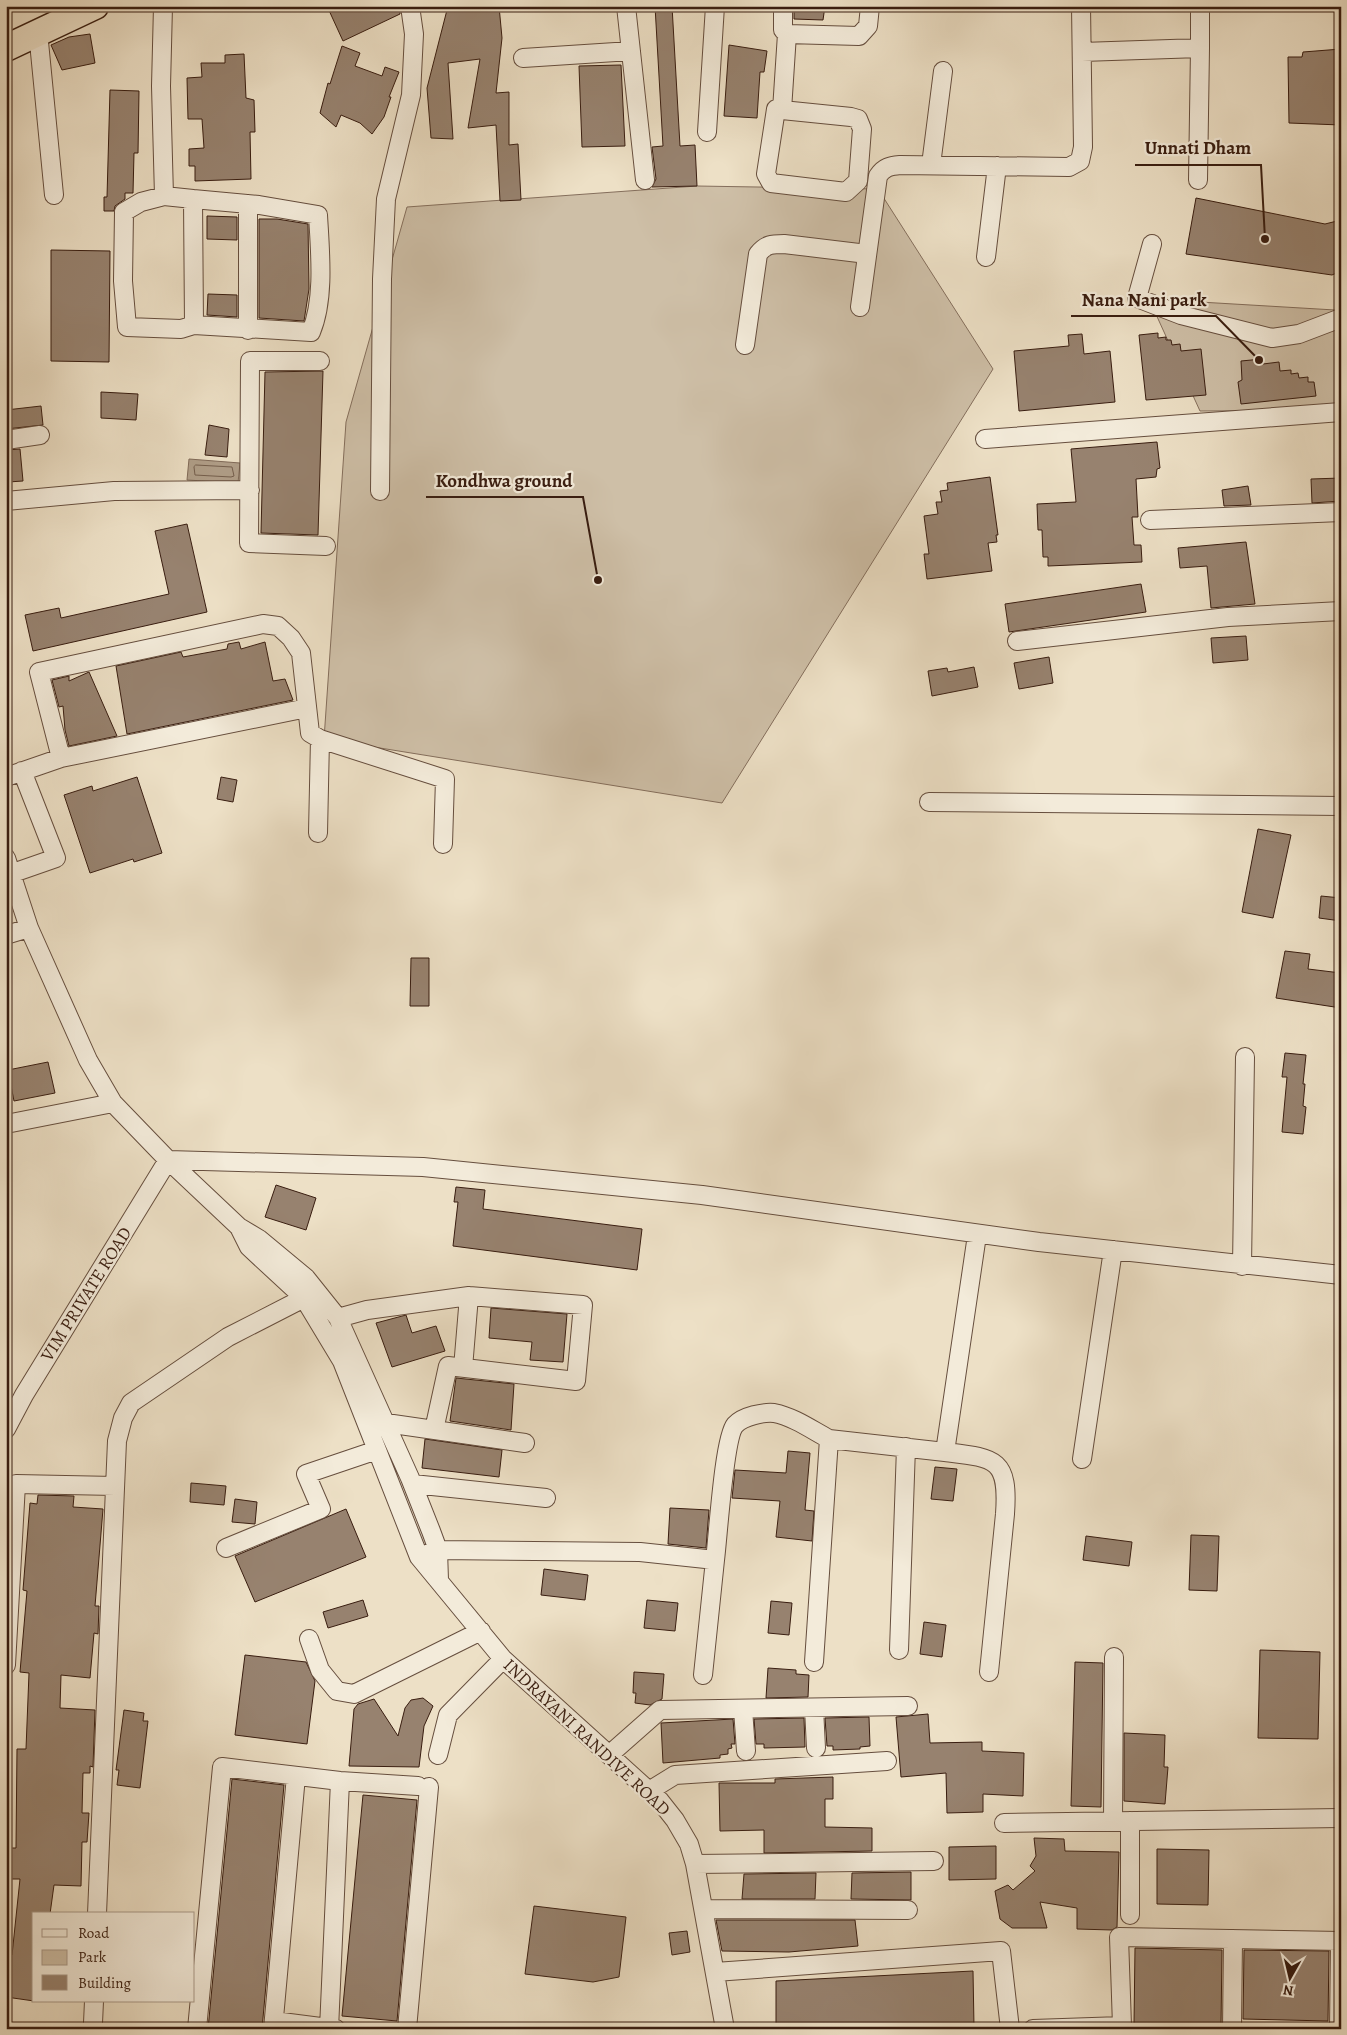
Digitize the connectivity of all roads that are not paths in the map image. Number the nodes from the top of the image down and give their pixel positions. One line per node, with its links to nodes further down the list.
1 (95, 6): 10 (highway)
2 (163, 6): 25 (street)
3 (410, 6): 42 (street)
4 (626, 6): 14 (street)
5 (715, 6): 19 (street)
6 (783, 6): 11 (street)
7 (870, 6): 11 (street)
8 (1081, 6): 15 (street)
9 (1200, 6): 13 (street)
10 (38, 32): 12 (highway); 24 (street)
11 (787, 34): 18 (street)
12 (6, 48)
13 (1200, 48): 15 (street); 23 (street)
14 (631, 51): 16 (street); 22 (street)
15 (1082, 52): 21 (street)
16 (523, 58)
17 (943, 71): 20 (street)
18 (782, 110): 18 (street)
19 (707, 132)
20 (932, 166): 21 (street); 29 (street)
21 (997, 166): 30 (street)
22 (645, 180)
23 (1198, 180)
24 (54, 195)
25 (164, 196): 26 (street); 33 (street)
26 (193, 199): 27 (street); 33 (street)
27 (248, 204): 34 (street); 34 (street)
28 (1152, 244): 32 (street)
29 (867, 254): 31 (street); 35 (street)
30 (986, 257)
31 (860, 307)
32 (1341, 318)
33 (194, 325): 34 (street)
34 (248, 330)
35 (745, 346)
36 (320, 362): 41 (street)
37 (1341, 412): 39 (street)
38 (40, 435): 40 (street)
39 (985, 439)
40 (6, 440)
41 (250, 490): 43 (street); 46 (street)
42 (380, 491)
43 (6, 501)
44 (1341, 512): 45 (street)
45 (1150, 520)
46 (326, 546)
47 (1341, 610): 48 (street)
48 (1017, 641)
49 (307, 708): 50 (street); 51 (street); 51 (street)
50 (320, 739): 55 (street); 56 (street)
51 (61, 758): 52 (street)
52 (14, 774): 57 (street)
53 (929, 802): 54 (street)
54 (1341, 806)
55 (318, 833)
56 (443, 844)
57 (9, 866): 58 (street, INDRAYANI RANDIVE ROAD)
58 (29, 928): 59 (street); 61 (street, INDRAYANI RANDIVE ROAD)
59 (6, 935)
60 (1245, 1058): 66 (street)
61 (113, 1103): 62 (street); 63 (street, INDRAYANI RANDIVE ROAD)
62 (6, 1124)
63 (168, 1160): 64 (street); 68 (street, INDRAYANI RANDIVE ROAD); 73 (street, VIM PRIVATE ROAD)
64 (977, 1235): 65 (street); 79 (street)
65 (1113, 1250): 66 (street); 80 (street)
66 (1242, 1266): 67 (street)
67 (1341, 1275)
68 (313, 1296): 70 (street, INDRAYANI RANDIVE ROAD); 78 (street, INDRAYANI RANDIVE ROAD); 82 (street)
69 (469, 1296): 70 (street); 71 (street); 71 (street)
70 (338, 1318): 72 (street, INDRAYANI RANDIVE ROAD)
71 (463, 1368): 74 (street)
72 (386, 1423): 74 (street); 81 (street, INDRAYANI RANDIVE ROAD)
73 (6, 1429)
74 (434, 1430): 76 (street)
75 (830, 1439): 77 (street); 87 (street); 94 (street)
76 (526, 1443)
77 (906, 1447): 79 (street); 91 (street)
78 (377, 1450): 84 (street); 86 (street, INDRAYANI RANDIVE ROAD)
79 (945, 1452): 96 (street)
80 (1082, 1459)
81 (413, 1484): 83 (street); 85 (street, INDRAYANI RANDIVE ROAD)
82 (115, 1486): 95 (street); 116 (street)
83 (546, 1498)
84 (226, 1548)
85 (438, 1550): 86 (street); 87 (street); 88 (street, INDRAYANI RANDIVE ROAD)
86 (419, 1557): 88 (street, INDRAYANI RANDIVE ROAD)
87 (715, 1560): 97 (street)
88 (439, 1580): 89 (street, INDRAYANI RANDIVE ROAD)
89 (481, 1631): 90 (street); 93 (street, INDRAYANI RANDIVE ROAD)
90 (309, 1639)
91 (899, 1650)
92 (1114, 1657): 110 (street)
93 (503, 1659): 103 (street, INDRAYANI RANDIVE ROAD); 104 (street)
94 (814, 1662)
95 (6, 1665)
96 (989, 1672)
97 (703, 1674)
98 (908, 1706): 99 (street)
99 (814, 1708): 100 (street); 101 (street)
100 (743, 1709): 102 (street); 103 (street)
101 (816, 1748)
102 (746, 1752)
103 (609, 1755): 108 (street, INDRAYANI RANDIVE ROAD)
104 (438, 1756)
105 (887, 1762): 108 (street)
106 (296, 1776): 107 (street); 123 (street); 126 (street)
107 (340, 1780): 125 (street); 127 (street)
108 (649, 1791): 113 (street, INDRAYANI RANDIVE ROAD)
109 (1341, 1818): 110 (street)
110 (1122, 1821): 111 (street); 117 (street)
111 (1004, 1823)
112 (934, 1862): 113 (street)
113 (695, 1864): 114 (street, INDRAYANI RANDIVE ROAD)
114 (704, 1909): 115 (street); 120 (street, INDRAYANI RANDIVE ROAD)
115 (908, 1910)
116 (98, 1912)
117 (1130, 1915)
118 (1233, 1939): 119 (street); 124 (street); 131 (street)
119 (1340, 1941): 132 (street)
120 (715, 1972): 128 (street, INDRAYANI RANDIVE ROAD); 129 (street)
121 (94, 2002): 122 (street)
122 (93, 2022)
123 (273, 2025): 125 (street)
124 (1123, 2027): 130 (street)
125 (332, 2028)
126 (197, 2029)
127 (407, 2029)
128 (725, 2029)
129 (1010, 2029)
130 (1034, 2029)
131 (1232, 2029)
132 (1339, 2029)

